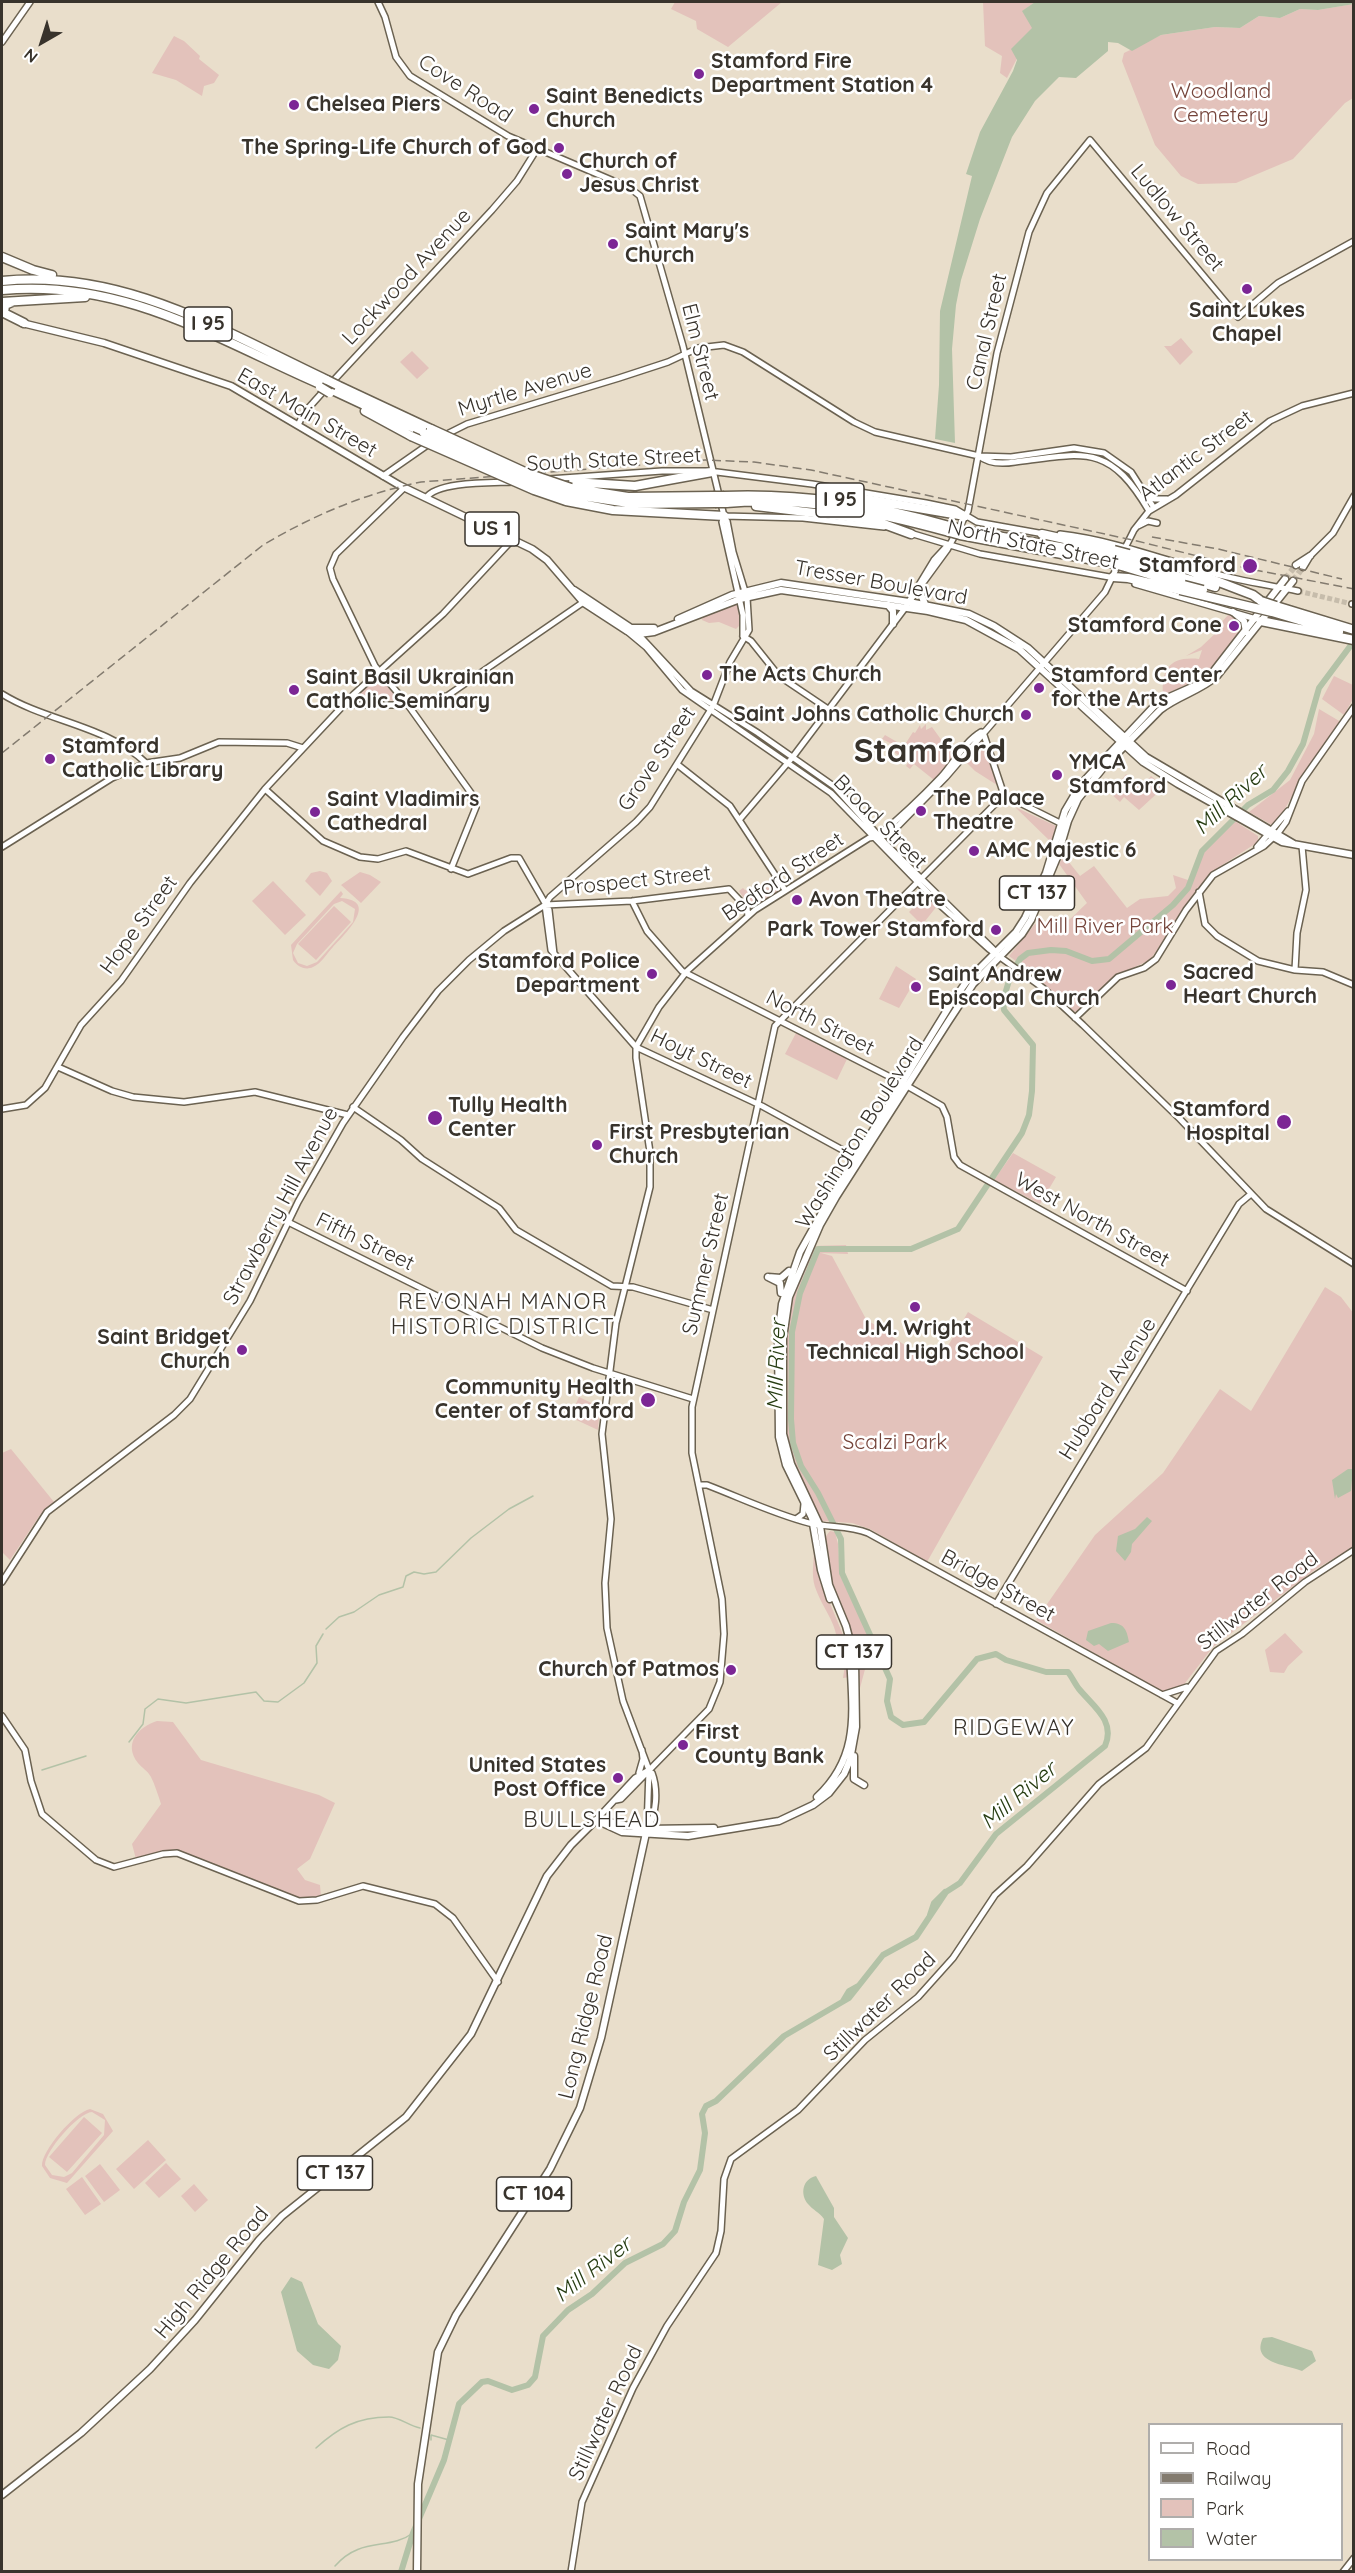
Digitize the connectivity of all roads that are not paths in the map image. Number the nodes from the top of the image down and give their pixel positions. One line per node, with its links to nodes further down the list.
1 (30, 2): 3 (main road)
2 (378, 2): 5 (main road, Cove Road)
3 (2, 42)
4 (1090, 140): 7 (main road, Ludlow Street); 25 (main road, Canal Street)
5 (537, 149): 6 (main road, Cove Road); 23 (main road, Lockwood Avenue)
6 (640, 196): 17 (main road, Elm Street)
7 (1353, 241)
8 (2, 257): 10 (highway)
9 (2, 281): 10 (highway, I 95)
10 (84, 282): 18 (highway, I 95)
11 (2, 290): 14 (highway, I 95)
12 (29, 300): 13 (highway); 14 (highway); 16 (highway)
13 (2, 302)
14 (138, 304): 18 (highway, I 95)
15 (2, 317): 16 (main road, East Main Street / US 1)
16 (24, 323): 23 (main road, East Main Street / US 1)
17 (685, 354): 25 (main road, Myrtle Avenue); 26 (main road, Elm Street); 27 (main road, Myrtle Avenue)
18 (323, 384): 19 (highway, bridge)
19 (333, 389): 21 (highway); 21 (highway, I 95)
20 (1353, 393): 35 (main road, Atlantic Street)
21 (378, 411): 22 (highway); 22 (highway, I 95)
22 (387, 416): 24 (highway, I 95); 29 (highway, bridge)
23 (298, 425): 27 (main road, East Main Street / US 1)
24 (427, 431): 29 (highway, I 95, bridge); 29 (highway, I 95, bridge)
25 (979, 456): 30 (main road); 36 (main road); 37 (main road, Canal Street)
26 (712, 472): 29 (highway); 33 (main road, South State Street); 37 (main road, South State Street); 38 (main road, Elm Street)
27 (383, 476): 28 (main road, East Main Street / US 1)
28 (404, 488): 33 (main road, East Main Street / US 1); 75 (main road)
29 (570, 491): 34 (highway, I 95, bridge); 38 (highway)
30 (1146, 494): 35 (main road); 36 (main road)
31 (785, 495): 34 (highway, I 95); 37 (highway); 41 (highway, I 95)
32 (1353, 496): 47 (main road)
33 (426, 498): 44 (main road, East Main Street / US 1)
34 (725, 499): 41 (highway, I 95); 42 (highway)
35 (1170, 499): 36 (main road, Atlantic Street)
36 (1151, 510): 40 (main road, Atlantic Street)
37 (965, 516): 43 (main road, South State Street); 45 (main road, Canal Street)
38 (724, 518): 42 (main road, North State Street); 58 (main road, Grove Street)
39 (1157, 523): 40 (main road)
40 (1136, 526): 48 (main road, Atlantic Street)
41 (951, 530): 46 (highway, I 95, bridge)
42 (912, 534): 45 (main road, North State Street)
43 (1042, 534): 46 (highway); 48 (main road, South State Street)
44 (513, 539): 59 (main road, East Main Street / US 1); 75 (main road, Hope Street)
45 (948, 545): 50 (main road, North State Street); 56 (main road); 61 (main road)
46 (1112, 556): 48 (highway, bridge); 48 (highway, I 95, bridge)
47 (1310, 556): 49 (main road)
48 (1127, 557): 50 (main road, Atlantic Street); 53 (highway); 53 (highway, I 95); 54 (main road, South State Street)
49 (1300, 566)
50 (1113, 577): 53 (highway); 64 (main road, North State Street); 74 (main road, Atlantic Street)
51 (1285, 579): 54 (main road, Washington Boulevard)
52 (1293, 581): 55 (main road, Washington Boulevard)
53 (1187, 582): 63 (highway, bridge); 63 (highway, bridge)
54 (1278, 588): 55 (main road, South State Street); 65 (main road, Washington Boulevard)
55 (1286, 589): 57 (main road, South State Street); 65 (main road, Washington Boulevard)
56 (919, 590): 61 (main road); 62 (main road)
57 (1298, 591)
58 (742, 595): 60 (main road, Tresser Boulevard / US 1); 61 (main road, Tresser Boulevard / US 1); 67 (main road, US 1); 71 (main road, East Main Street / US 1); 72 (main road, Grove Street)
59 (585, 601): 67 (main road, East Main Street / US 1); 78 (main road)
60 (888, 604): 61 (main road, Tresser Boulevard / US 1); 66 (main road)
61 (907, 605): 62 (main road, Tresser Boulevard / US 1); 66 (main road); 74 (main road, Tresser Boulevard / US 1)
62 (926, 605): 74 (main road, Tresser Boulevard / US 1)
63 (1274, 609): 68 (highway)
64 (1233, 612): 65 (main road, North State Street); 70 (main road)
65 (1258, 620): 68 (highway); 70 (main road, Washington Boulevard); 83 (main road, Washington Boulevard)
66 (893, 624): 81 (main road)
67 (629, 630): 71 (main road, East Main Street / US 1); 80 (main road, Broad Street)
68 (1333, 630): 69 (highway); 73 (highway)
69 (1353, 630)
70 (1246, 632): 83 (main road, Washington Boulevard)
71 (639, 634): 80 (main road, Broad Street)
72 (743, 636): 80 (main road, Grove Street); 81 (main road)
73 (1353, 638)
74 (1042, 664): 82 (main road, Atlantic Street); 83 (main road, Tresser Boulevard / US 1)
75 (379, 671): 77 (main road, Hope Street); 78 (main road)
76 (2, 694): 86 (main road)
77 (345, 705): 78 (main road); 84 (main road, Hope Street)
78 (408, 705): 98 (main road)
79 (1353, 707): 93 (main road)
80 (712, 708): 85 (main road, Broad Street); 87 (main road, Grove Street)
81 (828, 709): 85 (main road)
82 (983, 731): 89 (main road); 94 (main road, Atlantic Street)
83 (1124, 741): 90 (main road, Tresser Boulevard / US 1); 92 (main road, Washington Boulevard / CT 137)
84 (303, 748): 86 (main road); 88 (main road, Hope Street)
85 (790, 760): 91 (main road); 94 (main road, Broad Street)
86 (146, 763): 96 (main road)
87 (678, 765): 91 (main road); 103 (main road, Grove Street)
88 (265, 789): 98 (main road); 114 (main road, Hope Street)
89 (1004, 795): 92 (main road); 99 (main road, Summer Street)
90 (1231, 810): 93 (main road, Tresser Boulevard / US 1); 93 (main road, Tresser Boulevard / US 1)
91 (740, 819): 100 (main road)
92 (1064, 825): 107 (main road, Washington Boulevard / CT 137)
93 (1273, 834): 95 (main road, US 1); 101 (main road)
94 (876, 836): 99 (main road, Broad Street); 100 (main road, Bedford Street)
95 (1299, 845): 97 (main road, US 1); 108 (main road)
96 (2, 847)
97 (1353, 855)
98 (451, 869): 103 (main road)
99 (919, 880): 107 (main road, Broad Street); 112 (main road, Summer Street)
100 (785, 890): 105 (main road, Bedford Street)
101 (1199, 892): 108 (main road); 111 (main road)
102 (632, 901): 103 (main road, Prospect Street); 104 (main road, Prospect Street); 109 (main road, North Street)
103 (545, 905): 113 (main road, Hoyt Street); 117 (main road, Strawberry Hill Avenue)
104 (747, 908): 105 (main road); 106 (main road)
105 (754, 911): 106 (main road, Bedford Street)
106 (748, 916): 109 (main road, Bedford Street)
107 (998, 954): 111 (main road, Broad Street); 115 (main road, Washington Boulevard / CT 137)
108 (1295, 970): 110 (main road)
109 (685, 973): 112 (main road, North Street); 113 (main road, Bedford Street)
110 (1353, 985)
111 (1075, 1018): 122 (main road, Broad Street)
112 (778, 1020): 115 (main road, North Street); 116 (main road, Summer Street)
113 (636, 1047): 116 (main road, Hoyt Street); 127 (main road)
114 (58, 1067): 118 (main road, Hope Street); 119 (main road)
115 (905, 1084): 120 (main road, Washington Boulevard / CT 137); 121 (main road, North Street)
116 (757, 1104): 120 (main road, Hoyt Street); 129 (main road, Summer Street)
117 (353, 1107): 119 (main road, Strawberry Hill Avenue); 127 (main road)
118 (2, 1109)
119 (348, 1114): 123 (main road, Strawberry Hill Avenue)
120 (858, 1159): 124 (main road, Washington Boulevard / CT 137)
121 (981, 1177): 128 (main road, West North Street)
122 (1251, 1194): 126 (main road, Broad Street); 128 (main road, Hubbard Avenue)
123 (288, 1222): 131 (main road, Fifth Street); 138 (main road, Strawberry Hill Avenue)
124 (818, 1225): 125 (main road, Washington Boulevard / CT 137); 136 (main road, Washington Boulevard / CT 137)
125 (800, 1252): 130 (main road, Washington Boulevard / CT 137); 130 (main road)
126 (1353, 1264)
127 (624, 1287): 129 (main road); 131 (main road)
128 (1187, 1291): 139 (main road, Hubbard Avenue)
129 (712, 1310): 132 (main road, Summer Street)
130 (778, 1338): 134 (main road, Washington Boulevard / CT 137)
131 (609, 1373): 132 (main road, Fifth Street); 144 (main road)
132 (693, 1400): 133 (main road, Summer Street)
133 (699, 1485): 135 (main road, Bridge Street); 146 (main road, Summer Street)
134 (802, 1497): 135 (main road); 136 (main road, Washington Boulevard / CT 137)
135 (796, 1519): 136 (main road, Bridge Street)
136 (816, 1525): 139 (main road, Bridge Street); 145 (main road, Washington Boulevard / CT 137); 150 (main road, Washington Boulevard / CT 137)
137 (1353, 1550): 140 (main road, Stillwater Road)
138 (2, 1582)
139 (996, 1604): 141 (main road, Bridge Street)
140 (1188, 1686): 141 (main road); 142 (main road, Stillwater Road)
141 (1162, 1695): 142 (main road, Bridge Street)
142 (1177, 1703): 159 (main road, Stillwater Road)
143 (2, 1716): 155 (main road)
144 (641, 1745): 147 (main road); 149 (main road, High Ridge Road)
145 (853, 1749): 150 (main road, Washington Boulevard / CT 137); 151 (main road)
146 (667, 1750): 147 (main road); 148 (main road, Summer Street)
147 (646, 1755): 148 (main road)
148 (649, 1770): 149 (main road, High Ridge Road); 152 (main road, High Ridge Road); 154 (main road, Long Ridge Road)
149 (635, 1778): 152 (main road, High Ridge Road)
150 (838, 1779): 154 (main road, CT 137)
151 (864, 1785)
152 (616, 1800): 153 (main road, High Ridge Road)
153 (596, 1820): 154 (main road, CT 137); 155 (main road, High Ridge Road / CT 137)
154 (647, 1832): 158 (main road, Long Ridge Road / CT 104)
155 (498, 1982): 156 (main road, High Ridge Road / CT 137)
156 (2, 2495)
157 (1353, 2558): 160 (main road)
158 (417, 2571)
159 (571, 2571)
160 (1343, 2571)

